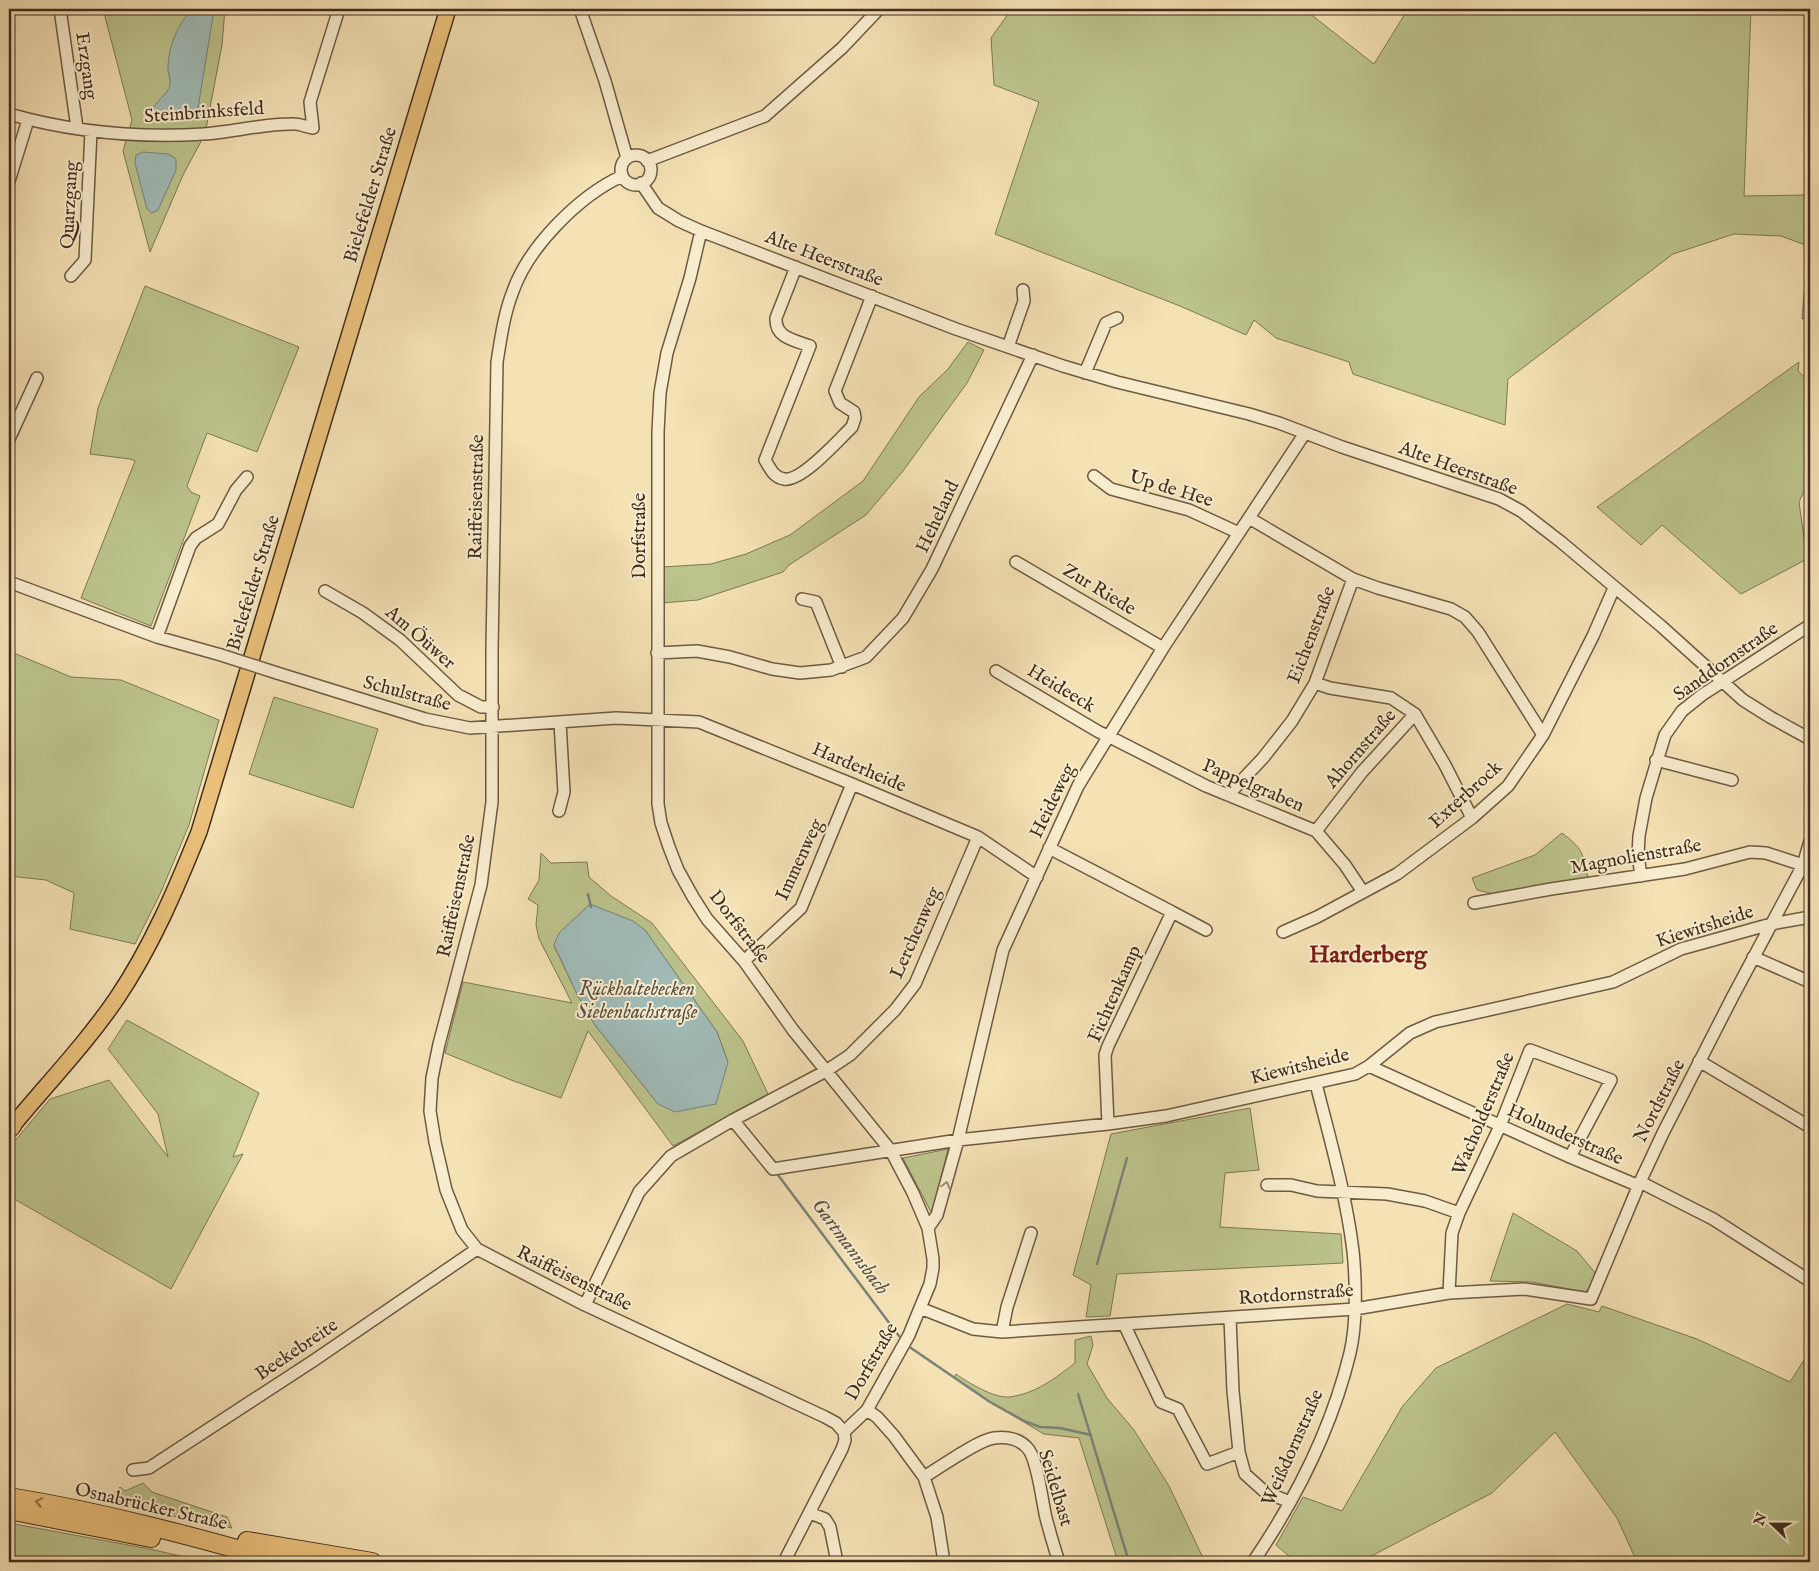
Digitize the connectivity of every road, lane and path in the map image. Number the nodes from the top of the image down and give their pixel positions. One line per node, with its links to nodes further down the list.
1 (60, 9): 8 (street, Erzgang)
2 (339, 9): 9 (street, Steinbrinksfeld)
3 (448, 9): 84 (main road, Bielefelder Straße)
4 (580, 9): 10 (street)
5 (879, 9): 11 (street)
6 (9, 114): 7 (street, Steinbrinksfeld)
7 (28, 120): 8 (street, Steinbrinksfeld); 13 (street)
8 (77, 128): 9 (street, Steinbrinksfeld)
9 (91, 131): 17 (street, Quarzgang)
10 (630, 157): 11 (street); 12 (street)
11 (647, 161): 14 (street)
12 (622, 176): 14 (street); 45 (street, Raiffeisenstraße)
13 (9, 181)
14 (641, 184): 15 (street, Alte Heerstraße)
15 (701, 231): 16 (street, Alte Heerstraße); 40 (street, Dorfstraße)
16 (796, 268): 19 (street, Alte Heerstraße); 19 (street)
17 (71, 276)
18 (1023, 290): 21 (street)
19 (872, 296): 21 (street, Alte Heerstraße)
20 (1116, 318): 23 (street)
21 (1008, 347): 22 (street, Alte Heerstraße)
22 (1033, 355): 23 (street, Alte Heerstraße); 41 (street, Heheland)
23 (1085, 373): 25 (street, Alte Heerstraße)
24 (37, 378): 26 (street)
25 (1305, 433): 29 (street, Heideweg); 34 (street, Alte Heerstraße)
26 (9, 439)
27 (1094, 476): 30 (street, Up de Hee)
28 (247, 477): 38 (street)
29 (1249, 518): 30 (street, Heideweg); 32 (street)
30 (1239, 533): 39 (street, Heideweg)
31 (1016, 562): 39 (street, Zur Riede)
32 (1352, 579): 43 (street, Eichenstraße); 50 (street)
33 (9, 582): 38 (street, Schulstraße)
34 (1614, 588): 44 (street, Alte Heerstraße); 50 (street, Exterbrock)
35 (325, 592): 45 (street, Am Öüwer)
36 (802, 600): 41 (street)
37 (1810, 626): 44 (street, Sanddornstraße)
38 (157, 637): 49 (street, Schulstraße, bridge)
39 (1163, 648): 51 (street, Heideweg)
40 (657, 653): 41 (street, Heheland); 47 (street, Dorfstraße)
41 (842, 667)
42 (996, 671): 51 (street, Heideeck)
43 (1315, 683): 46 (street); 56 (street, Eichenstraße)
44 (1722, 683): 52 (street, Alte Heerstraße); 53 (street, Sanddornstraße)
45 (493, 708): 49 (street, Raiffeisenstraße)
46 (1414, 714): 58 (street); 59 (street, Ahornstraße)
47 (657, 719): 48 (street, Schulstraße); 55 (street, Harderheide); 74 (street, Dorfstraße)
48 (560, 722): 49 (street, Schulstraße); 57 (street)
49 (493, 727): 94 (street, Raiffeisenstraße)
50 (1543, 735): 58 (street, Exterbrock)
51 (1108, 736): 56 (street, Pappelgraben); 62 (street, Heideweg)
52 (1810, 739)
53 (1656, 760): 54 (street); 64 (street, Sanddornstraße)
54 (1732, 780)
55 (852, 784): 60 (street, Harderheide); 74 (street, Immenweg)
56 (1228, 796): 59 (street, Pappelgraben)
57 (559, 811)
58 (1472, 818): 66 (street, Exterbrock)
59 (1316, 832): 66 (street, Pappelgraben)
60 (978, 837): 65 (street, Harderheide); 78 (street, Lerchenweg)
61 (1810, 841): 63 (street, Nordstraße)
62 (1049, 848): 65 (street, Heideweg); 68 (street)
63 (1803, 865): 64 (street, Magnolienstraße); 70 (street, Nordstraße)
64 (1641, 876): 67 (street, Magnolienstraße)
65 (1037, 877): 85 (street, Heideweg)
66 (1363, 892): 72 (street, Exterbrock)
67 (1474, 903)
68 (1172, 912): 71 (street); 81 (street, Fichtenkamp)
69 (1810, 917): 70 (street, Kiewitsheide)
70 (1771, 924): 73 (street, Nordstraße); 77 (street, Kiewitsheide)
71 (1206, 930)
72 (1283, 932)
73 (1753, 957): 75 (street); 76 (street, Nordstraße)
74 (744, 961): 78 (street, Dorfstraße)
75 (1810, 982)
76 (1699, 1061): 83 (street); 88 (street, Nordstraße)
77 (1369, 1066): 79 (street, Kiewitsheide); 82 (street, Holunderstraße)
78 (826, 1072): 80 (street, Lerchenweg); 86 (street, Dorfstraße)
79 (1316, 1084): 81 (street, Kiewitsheide); 90 (street, Weißdornstraße)
80 (733, 1120): 86 (street, Kiewitsheide); 98 (street, Lerchenweg)
81 (1108, 1124): 85 (street, Kiewitsheide)
82 (1500, 1126): 87 (street, Holunderstraße); 87 (street, Wacholderstraße); 91 (street, Wacholderstraße)
83 (1810, 1127)
84 (10, 1129)
85 (958, 1140): 86 (street, Kiewitsheide); 92 (street, Heideweg, one-way to 85)
86 (891, 1151): 92 (street, Dorfstraße)
87 (1570, 1157): 88 (street, Holunderstraße)
88 (1639, 1184): 95 (street, Holunderstraße); 97 (street, Nordstraße)
89 (1267, 1185): 90 (street)
90 (1344, 1194): 91 (street); 100 (street, Weißdornstraße)
91 (1459, 1213): 96 (street, Wacholderstraße)
92 (928, 1228): 99 (street, Dorfstraße)
93 (1031, 1233): 103 (street)
94 (477, 1249): 98 (street, Raiffeisenstraße); 107 (street, Beekebreite)
95 (1810, 1281)
96 (1449, 1293): 97 (street, Rotdornstraße); 100 (street, Rotdornstraße)
97 (1591, 1299)
98 (585, 1305): 105 (street, Raiffeisenstraße)
99 (920, 1308): 103 (street, Rotdornstraße); 104 (street, Dorfstraße)
100 (1355, 1310): 101 (street, Rotdornstraße); 110 (street, Weißdornstraße)
101 (1230, 1318): 102 (street, Rotdornstraße); 106 (street)
102 (1124, 1324): 103 (street, Rotdornstraße); 106 (street)
103 (1002, 1332)
104 (867, 1410): 105 (street, Dorfstraße); 108 (street)
105 (844, 1432): 112 (street)
106 (1240, 1452): 110 (street)
107 (133, 1470)
108 (924, 1477): 119 (street); 120 (street, Seidelbast)
109 (9, 1497): 113 (highway, Osnabrücker Straße, one-way to 109)
110 (1290, 1502): 121 (street, Weißdornstraße)
111 (9, 1510): 114 (highway, Osnabrücker Straße)
112 (810, 1513): 117 (street); 118 (street)
113 (121, 1519): 115 (highway, Osnabrücker Straße); 116 (highway)
114 (251, 1562)
115 (283, 1562)
116 (372, 1562)
117 (784, 1562)
118 (837, 1562)
119 (944, 1562)
120 (1059, 1562)
121 (1253, 1562)

